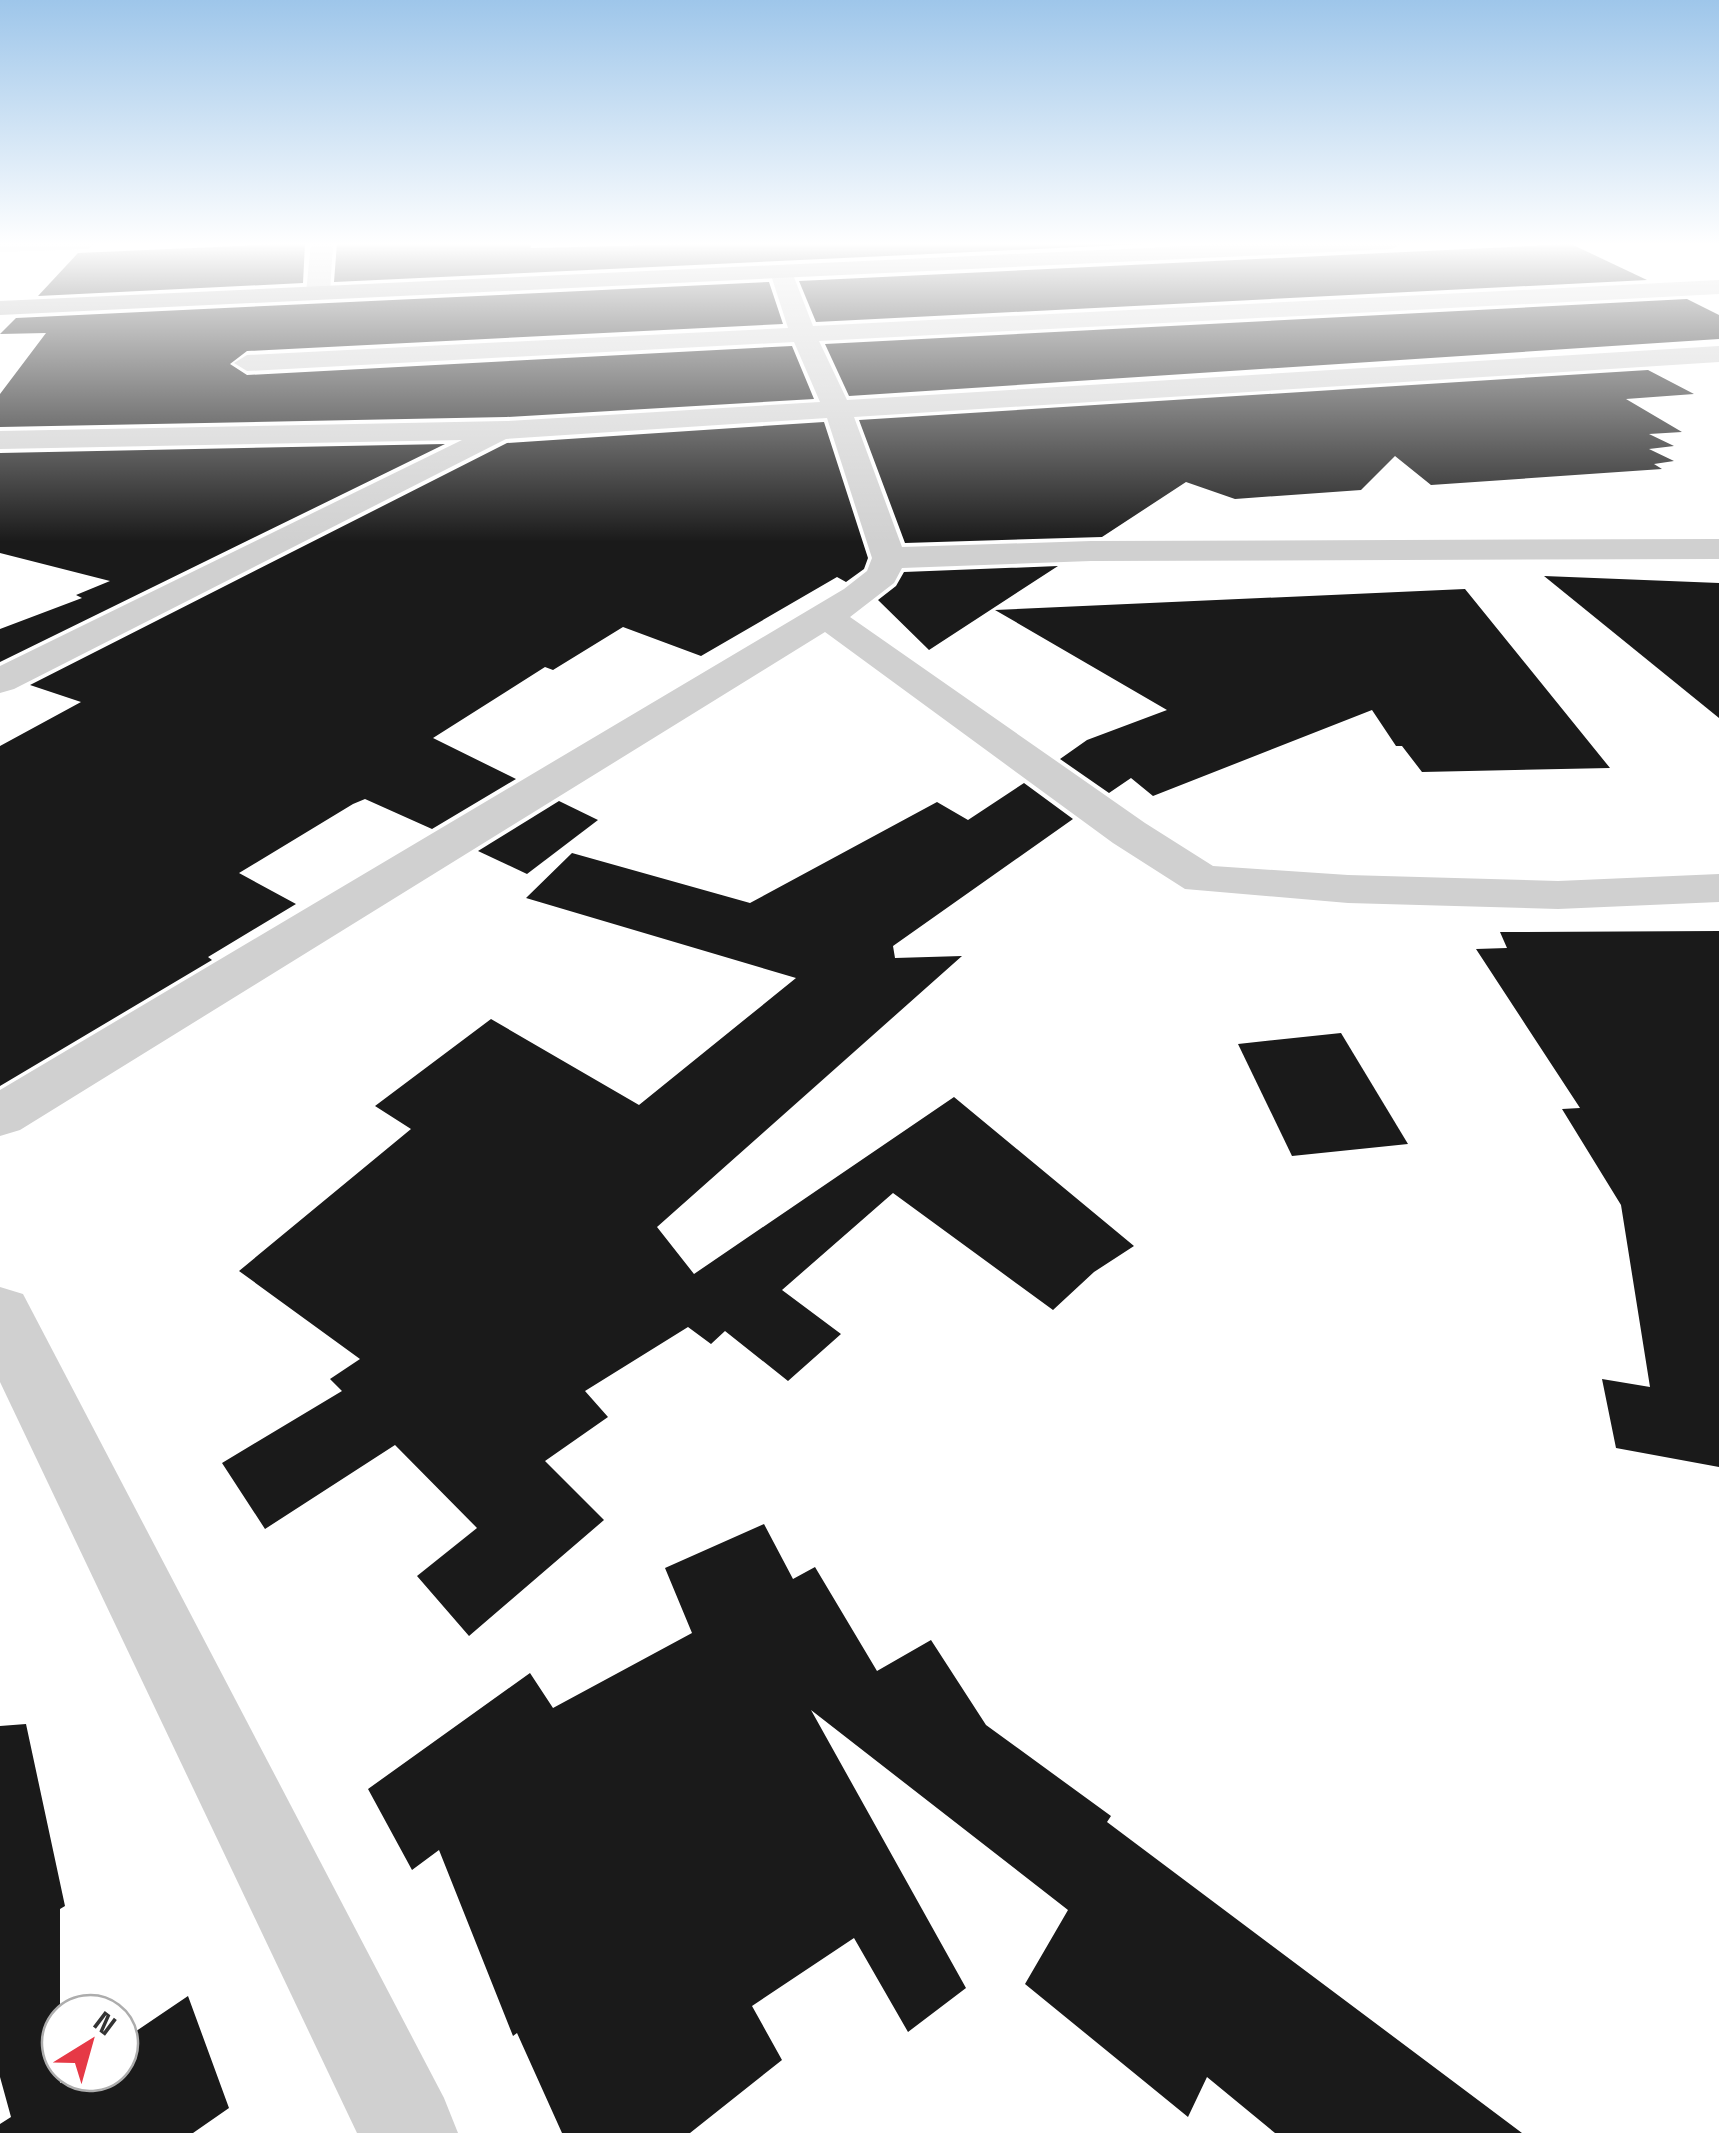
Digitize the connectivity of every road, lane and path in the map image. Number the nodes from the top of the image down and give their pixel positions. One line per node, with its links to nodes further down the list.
1 (639, 343): 4 (street)
2 (807, 343): 5 (street)
3 (1719, 354): 5 (street)
4 (247, 363)
5 (838, 410): 6 (street); 9 (street)
6 (506, 430): 7 (street); 11 (street)
7 (0, 440)
8 (1719, 549): 9 (street)
9 (890, 558): 10 (street)
10 (824, 615): 12 (street); 13 (street)
11 (0, 681)
12 (1719, 888)
13 (0, 1116)
14 (0, 1313): 15 (street)
15 (410, 2133)

